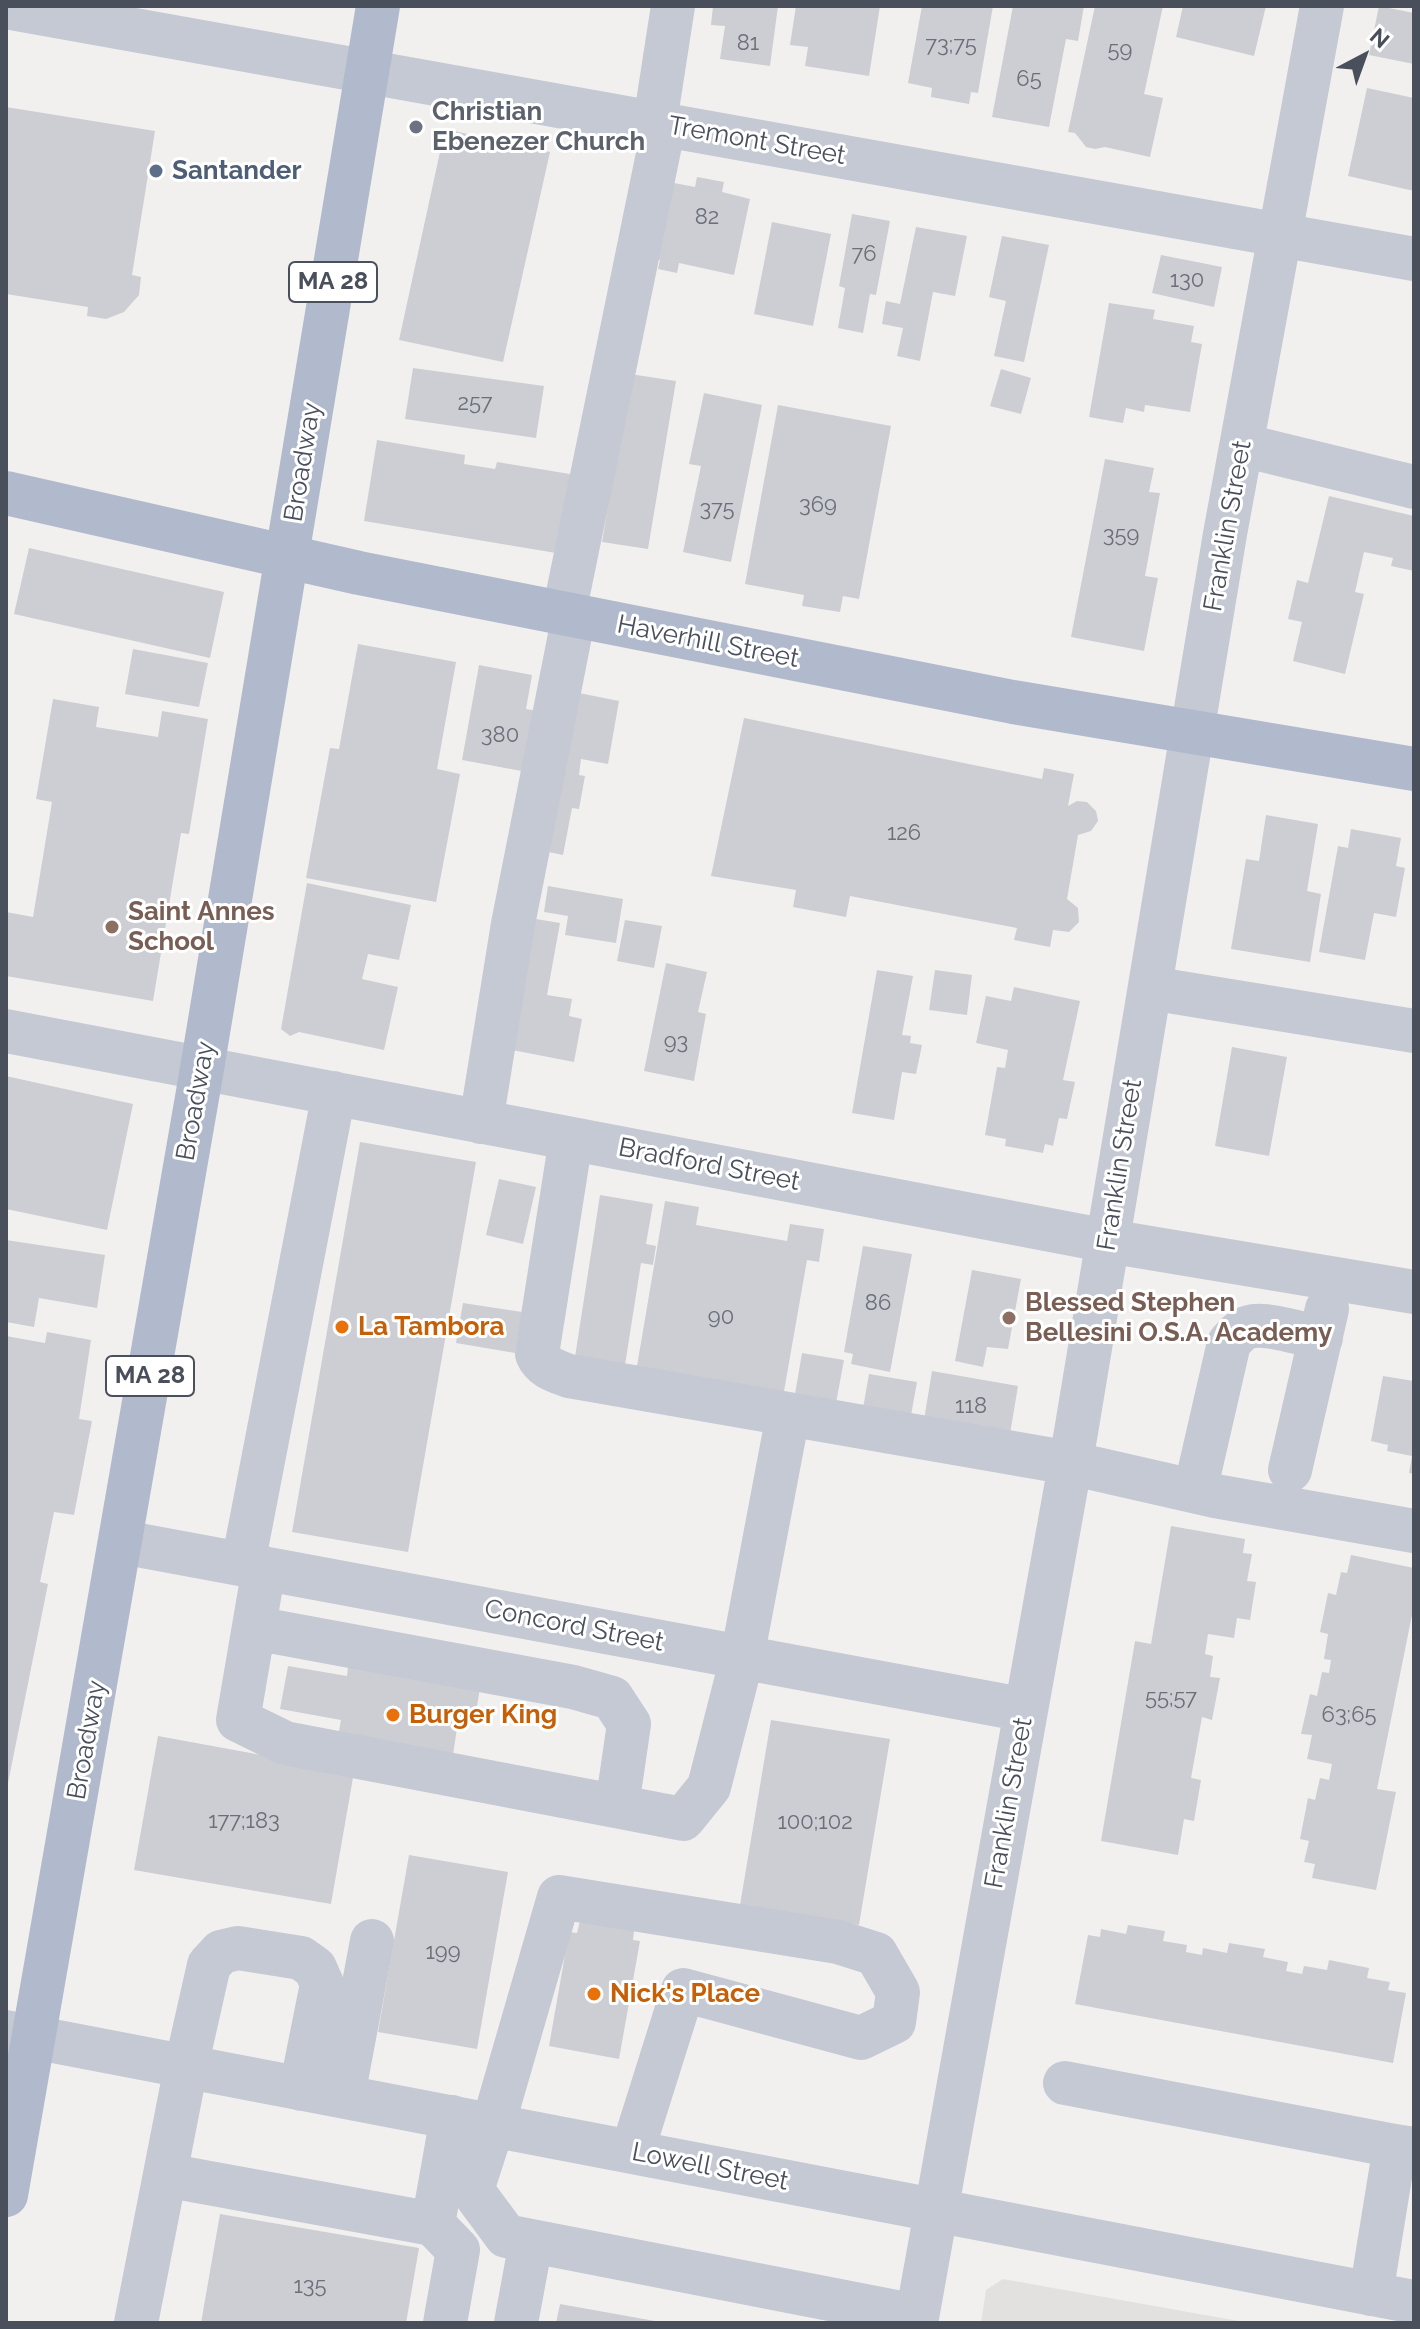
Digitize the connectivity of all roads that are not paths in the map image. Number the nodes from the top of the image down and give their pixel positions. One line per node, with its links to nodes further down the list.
1 (378, 6): 6 (main road, Broadway / MA 28)
2 (673, 6): 7 (street)
3 (1322, 6): 8 (street, Franklin Street)
4 (6, 7): 5 (street, Tremont Street)
5 (133, 18): 6 (street, Tremont Street)
6 (367, 71): 7 (street, Tremont Street); 13 (main road, Broadway / MA 28)
7 (659, 124): 8 (street, Tremont Street); 14 (street)
8 (1280, 234): 9 (street, Tremont Street); 10 (street, Franklin Street)
9 (1414, 259)
10 (1242, 445): 11 (street); 15 (street, Franklin Street)
11 (1414, 487)
12 (6, 493): 13 (main road, Haverhill Street)
13 (288, 557): 14 (main road, Haverhill Street); 20 (main road, Broadway / MA 28)
14 (569, 614): 15 (main road, Haverhill Street); 22 (street)
15 (1193, 732): 16 (main road, Haverhill Street); 17 (street, Franklin Street)
16 (1414, 769)
17 (1150, 988): 19 (street); 24 (street, Franklin Street)
18 (6, 1031): 20 (street, Bradford Street)
19 (1414, 1031)
20 (202, 1068): 21 (street, Bradford Street); 33 (main road, Broadway / MA 28)
21 (334, 1093): 22 (street, Bradford Street); 34 (street)
22 (481, 1122): 23 (street, Bradford Street)
23 (571, 1139): 24 (street, Bradford Street); 28 (street)
24 (1108, 1241): 25 (street, Bradford Street); 29 (street, Franklin Street)
25 (1334, 1279): 26 (street, Bradford Street); 27 (street)
26 (1414, 1292)
27 (1321, 1338): 30 (street); 31 (street)
28 (788, 1415): 29 (street); 36 (street)
29 (1070, 1463): 31 (street); 37 (street, Franklin Street)
30 (1290, 1470)
31 (1195, 1491): 32 (street)
32 (1414, 1531)
33 (122, 1542): 34 (street, Concord Street); 40 (main road, Broadway / MA 28)
34 (254, 1566): 35 (street); 36 (street, Concord Street)
35 (254, 1628): 38 (street); 38 (street)
36 (742, 1658): 37 (street, Concord Street); 38 (street)
37 (1026, 1710): 50 (street, Franklin Street)
38 (617, 1806)
39 (372, 1941): 44 (street)
40 (20, 2035): 41 (street, Lowell Street); 49 (main road, Broadway / MA 28)
41 (186, 2067): 43 (street, Lowell Street); 43 (street); 48 (street)
42 (1065, 2083): 46 (street)
43 (301, 2089): 44 (street, Lowell Street)
44 (343, 2096): 45 (street, Lowell Street)
45 (473, 2121): 47 (street, Lowell Street); 47 (street); 51 (street); 52 (street)
46 (1404, 2148): 53 (street)
47 (632, 2152): 50 (street, Lowell Street)
48 (165, 2175): 51 (street); 56 (street)
49 (6, 2195)
50 (936, 2210): 53 (street, Lowell Street); 55 (street, Franklin Street)
51 (433, 2224): 57 (street)
52 (531, 2242): 55 (street); 58 (street)
53 (1371, 2294): 54 (street, Lowell Street)
54 (1414, 2302)
55 (916, 2320)
56 (136, 2323)
57 (445, 2323)
58 (516, 2323)

